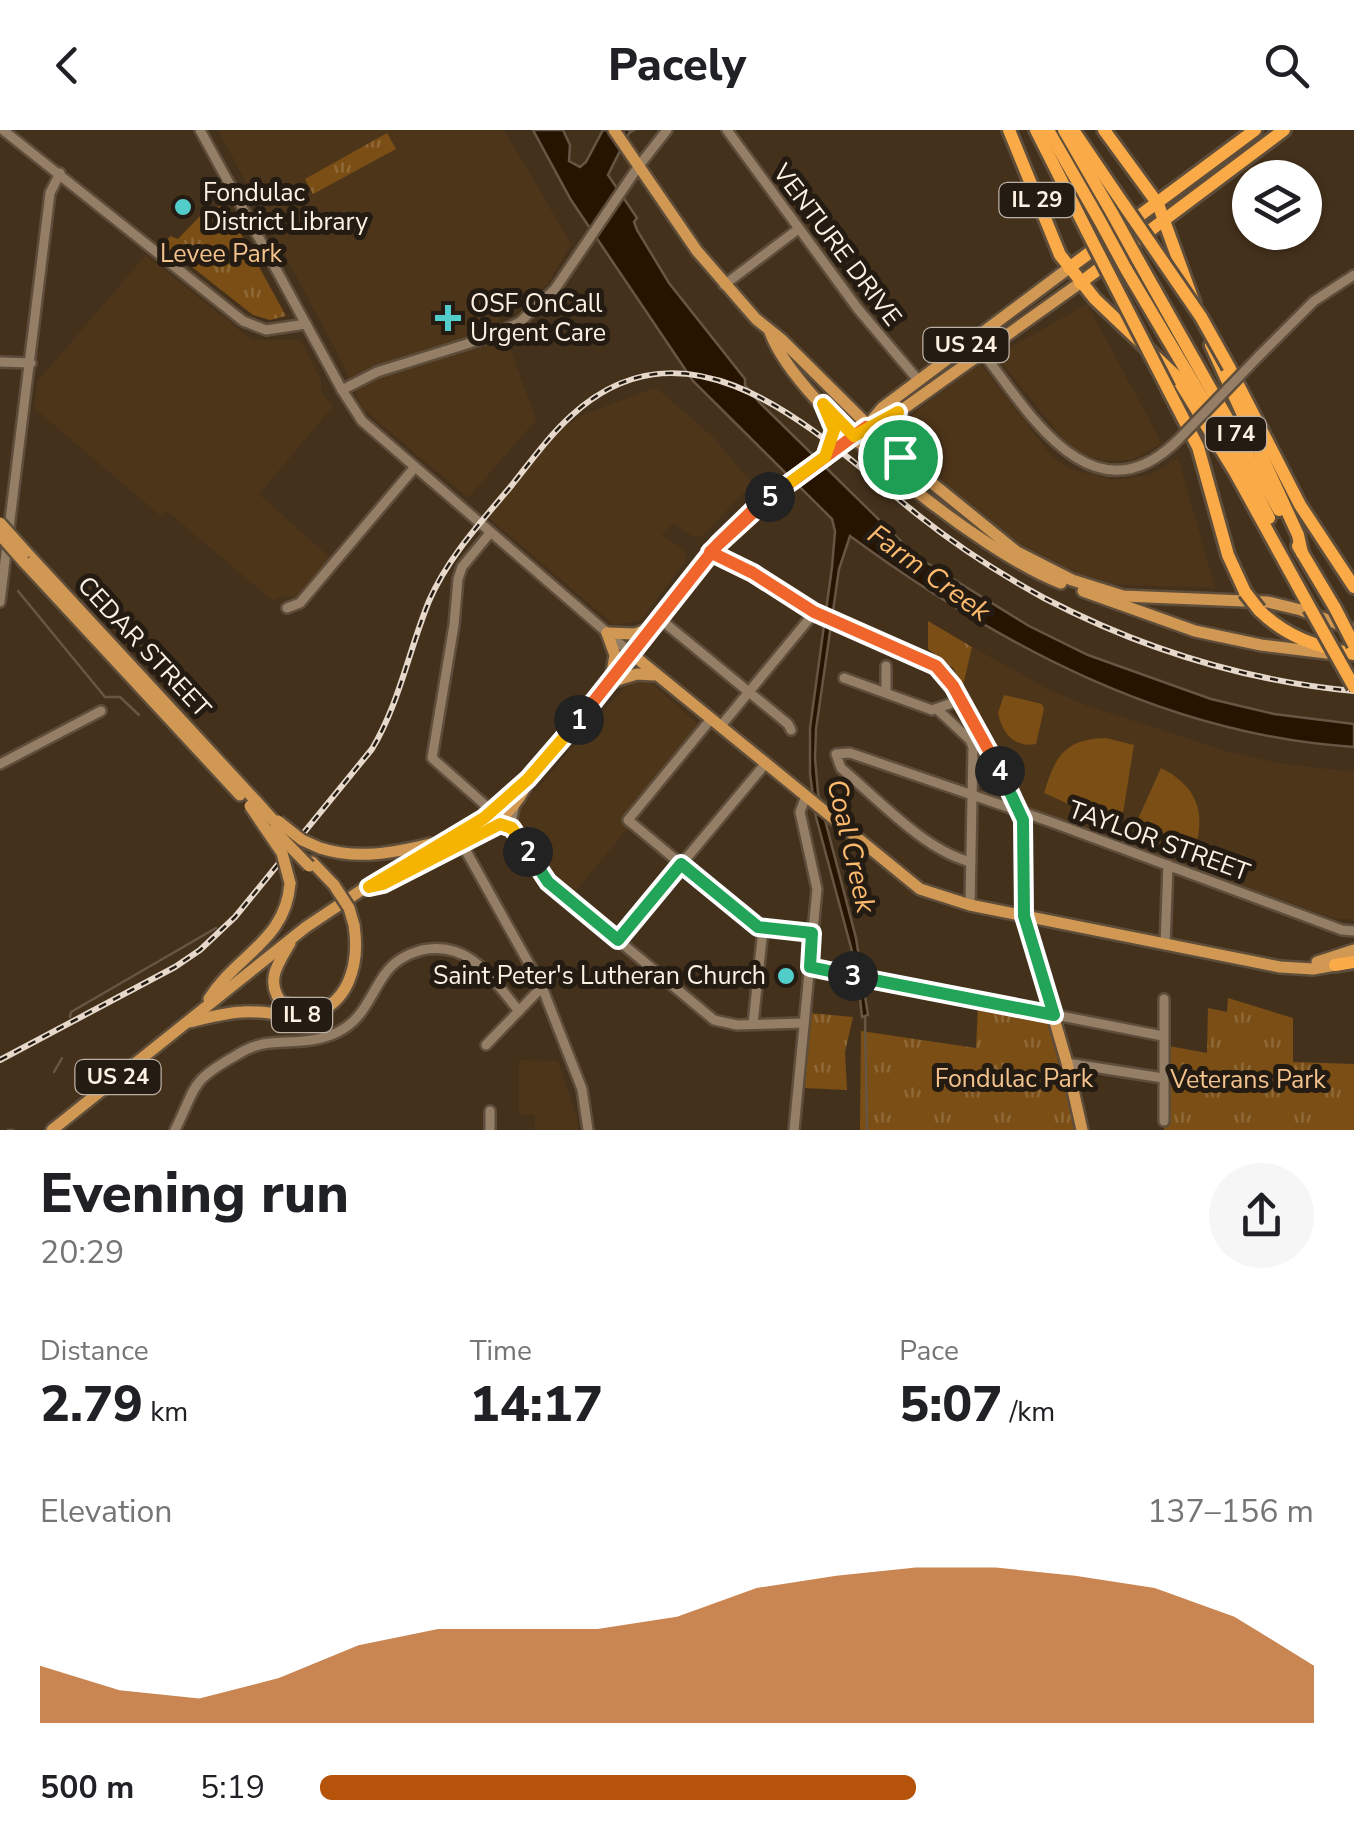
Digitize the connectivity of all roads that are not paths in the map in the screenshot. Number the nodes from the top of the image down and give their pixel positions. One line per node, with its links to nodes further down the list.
1 (4, 130): 15 (street)
2 (200, 130): 25 (street)
3 (614, 130): 14 (main road)
4 (667, 130): 14 (street)
5 (727, 130): 19 (street, VENTURE DRIVE)
6 (1010, 130): 21 (highway, IL 29)
7 (1036, 130): 57 (highway, bridge)
8 (1048, 130): 17 (highway, I 74)
9 (1064, 130): 17 (highway, I 74)
10 (1073, 130): 17 (highway)
11 (1104, 130): 16 (highway)
12 (1254, 130): 16 (highway, US 24)
13 (1284, 130): 18 (highway, US 24)
14 (638, 166): 24 (main road); 32 (street)
15 (60, 173): 25 (street); 30 (street)
16 (1158, 204): 18 (highway); 21 (highway, US 24)
17 (1112, 213): 20 (highway, I 74, bridge); 47 (highway, bridge)
18 (1166, 220): 23 (highway, US 24); 44 (highway)
19 (797, 230): 24 (street); 31 (street, VENTURE DRIVE)
20 (1132, 264): 44 (highway, I 74); 50 (highway, I 74)
21 (1069, 268): 23 (highway); 27 (main road, US 24)
22 (1354, 275): 28 (street, bridge)
23 (1080, 283): 28 (main road, US 24); 50 (highway)
24 (724, 284): 26 (main road)
25 (306, 324): 32 (street)
26 (770, 332): 33 (main road); 35 (main road)
27 (974, 340): 28 (street); 31 (main road, US 24)
28 (982, 352): 34 (main road, US 24)
29 (0, 362): 30 (street)
30 (31, 363): 46 (street)
31 (919, 381): 35 (main road, US 24)
32 (342, 390): 39 (street)
33 (823, 404): 36 (main road); 37 (main road)
34 (898, 412): 35 (main road, US 24); 38 (main road)
35 (866, 427): 36 (main road, US 24); 38 (main road)
36 (854, 436): 37 (main road, US 24); 57 (main road)
37 (825, 457): 43 (main road, US 24)
38 (900, 457): 53 (main road)
39 (414, 467): 41 (street); 49 (street)
40 (0, 523): 45 (main road, CEDAR STREET / IL 8, bridge)
41 (490, 532): 54 (street); 78 (street)
42 (0, 535): 45 (main road, CEDAR STREET / IL 8, bridge)
43 (710, 552): 52 (main road, US 24); 66 (main road)
44 (1302, 553): 55 (highway, I 74, bridge)
45 (25, 557): 76 (main road, CEDAR STREET / IL 8)
46 (1, 583): 48 (street)
47 (1354, 587)
48 (0, 602)
49 (287, 608)
50 (1314, 608): 59 (highway, I 74, bridge); 63 (highway, bridge)
51 (809, 619): 64 (street)
52 (657, 623): 54 (main road); 56 (main road, US 24); 64 (street)
53 (1354, 630)
54 (608, 634): 56 (street); 62 (main road)
55 (1354, 645)
56 (633, 655): 60 (main road); 62 (main road, US 24)
57 (1354, 655)
58 (886, 666): 65 (street)
59 (1354, 673)
60 (658, 675): 62 (main road); 69 (main road)
61 (844, 678): 65 (street)
62 (610, 683): 73 (main road, US 24)
63 (1354, 686)
64 (749, 692): 69 (street); 70 (street)
65 (886, 694): 68 (street)
66 (961, 700): 68 (street); 79 (main road)
67 (101, 710): 72 (street)
68 (938, 710): 74 (street)
69 (716, 723): 71 (main road); 85 (street)
70 (791, 730)
71 (766, 763): 75 (main road); 85 (street)
72 (0, 764)
73 (528, 779): 77 (main road, US 24); 78 (main road, US 24)
74 (972, 794): 79 (street, TAYLOR STREET); 84 (street); 84 (street, TAYLOR STREET)
75 (814, 802): 88 (main road); 93 (street)
76 (253, 804): 83 (main road, IL 8, bridge); 90 (main road, IL 8, bridge); 104 (main road, bridge)
77 (515, 804): 80 (main road, US 24); 81 (street)
78 (492, 811): 82 (main road, US 24)
79 (1020, 811): 86 (street, TAYLOR STREET); 89 (main road)
80 (488, 829): 81 (street); 82 (main road, US 24)
81 (518, 834): 95 (street)
82 (459, 840): 83 (main road, US 24); 87 (main road, US 24); 102 (street)
83 (444, 841): 87 (main road)
84 (971, 862): 88 (street)
85 (681, 864): 91 (street); 95 (street)
86 (1168, 865): 92 (street, TAYLOR STREET); 96 (street)
87 (369, 887): 94 (main road, US 24)
88 (970, 904): 89 (main road)
89 (1024, 916): 96 (main road); 106 (main road)
90 (352, 926): 94 (main road, IL 8); 107 (main road, IL 8)
91 (762, 929): 93 (street); 109 (street)
92 (1354, 931)
93 (812, 933): 100 (street)
94 (293, 938): 104 (main road, US 24)
95 (618, 940): 109 (street)
96 (1165, 945): 101 (main road)
97 (1354, 950): 101 (main road)
98 (1354, 961): 99 (highway)
99 (1335, 965): 101 (main road)
100 (810, 967): 106 (street); 108 (street)
101 (1298, 968)
102 (542, 987): 105 (street); 119 (street)
103 (1164, 999): 110 (street)
104 (204, 1008): 107 (main road, US 24)
105 (519, 1010): 111 (street); 117 (street)
106 (1054, 1015): 110 (street); 112 (main road)
107 (184, 1023): 116 (main road, US 24)
108 (804, 1023): 109 (street); 120 (street)
109 (753, 1024)
110 (1164, 1036): 113 (street)
111 (486, 1045)
112 (1067, 1064): 113 (street); 121 (main road)
113 (1163, 1078): 115 (street)
114 (490, 1112): 118 (street)
115 (1164, 1121)
116 (52, 1130)
117 (175, 1130)
118 (490, 1130)
119 (588, 1130)
120 (794, 1130)
121 (1082, 1130)

